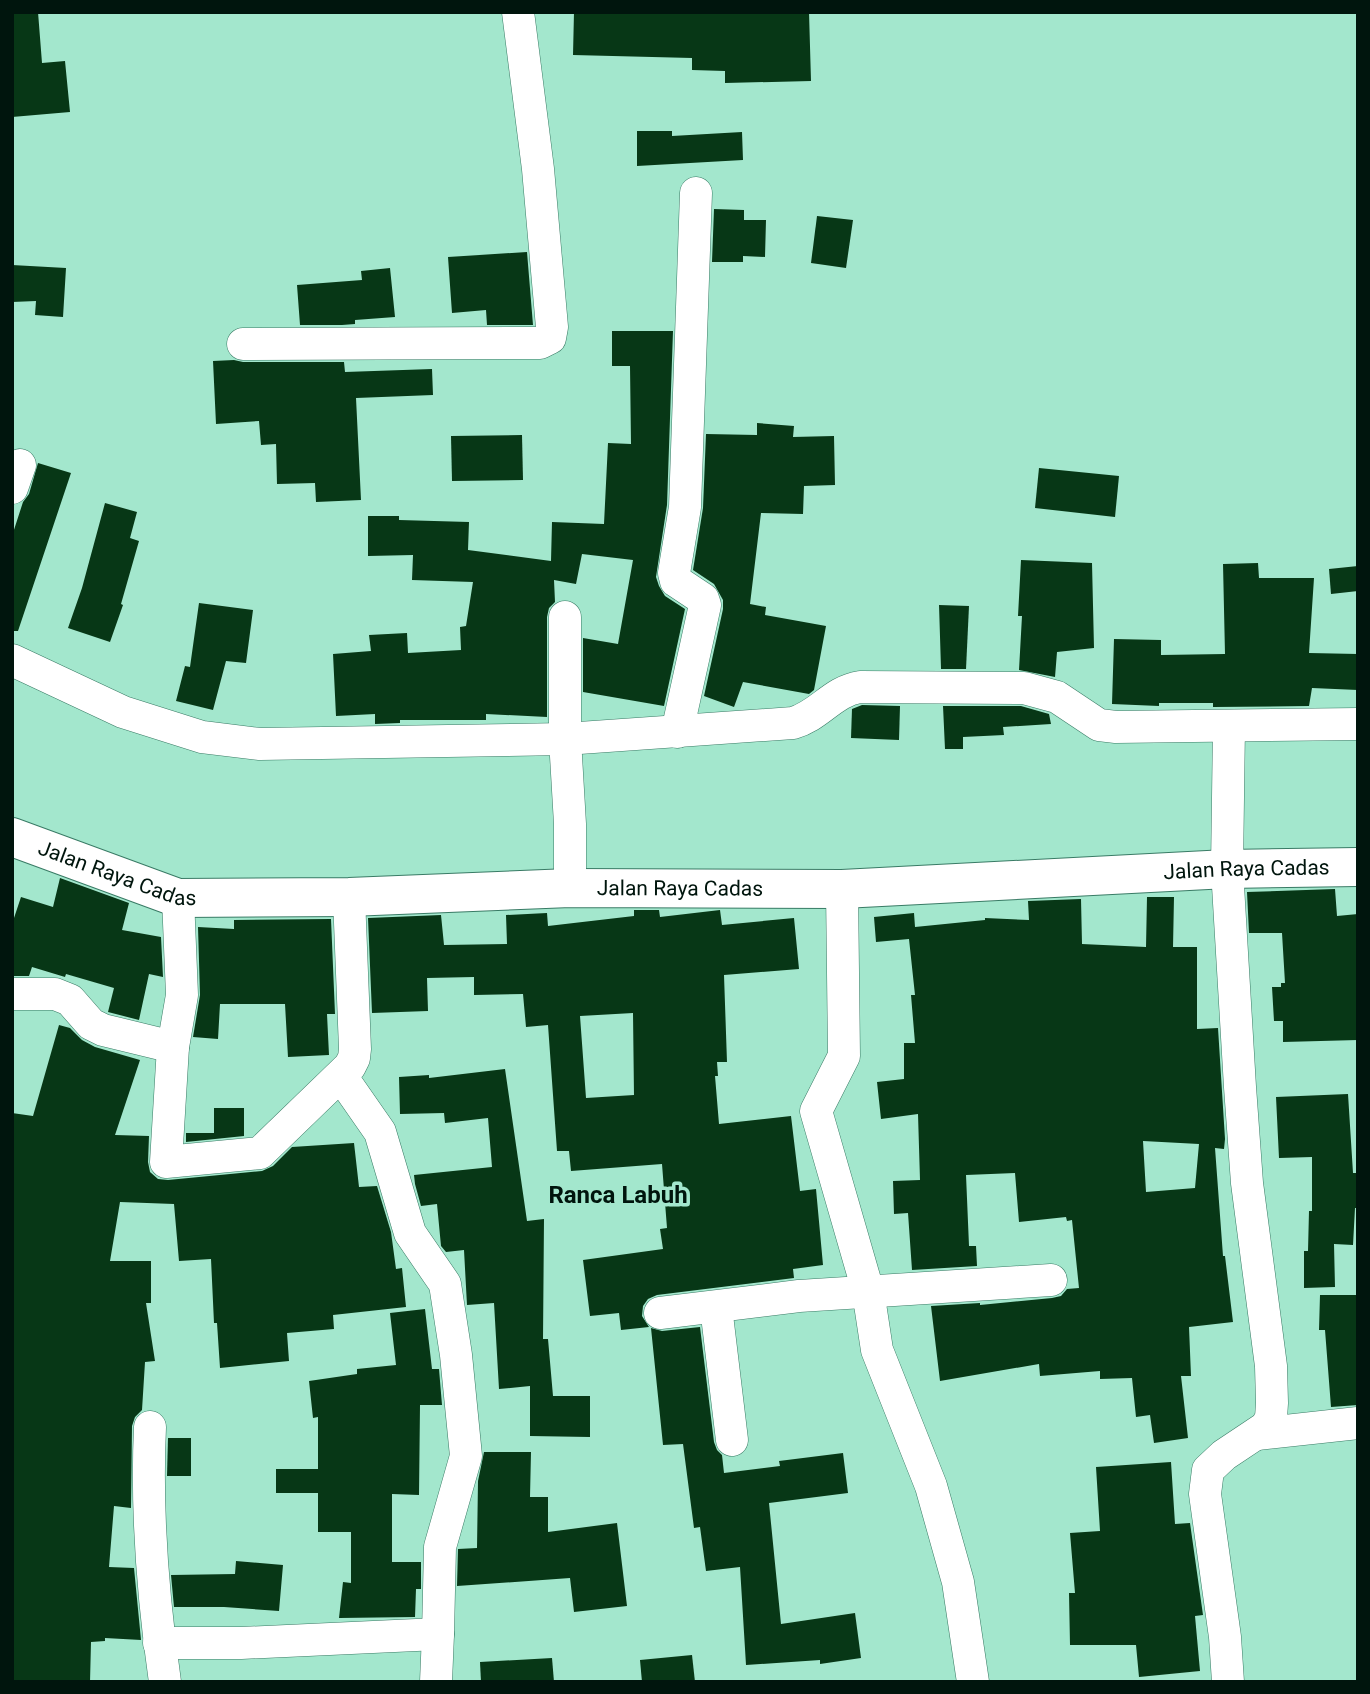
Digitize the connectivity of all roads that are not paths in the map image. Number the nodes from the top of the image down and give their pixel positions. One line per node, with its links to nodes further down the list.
1 (518, 12): 3 (street)
2 (696, 192): 7 (street)
3 (243, 344)
4 (565, 617): 9 (street)
5 (12, 660): 9 (street)
6 (1358, 724): 8 (street)
7 (677, 732): 8 (street); 9 (street)
8 (1229, 739): 12 (street)
9 (566, 754): 13 (street)
10 (12, 837): 16 (street, Jalan Raya Cadas)
11 (1358, 867): 12 (street, Jalan Raya Cadas)
12 (1227, 869): 14 (street, Jalan Raya Cadas); 26 (street)
13 (570, 888): 14 (street, Jalan Raya Cadas); 15 (street, Jalan Raya Cadas)
14 (842, 888): 21 (street)
15 (349, 897): 16 (street, Jalan Raya Cadas); 19 (street)
16 (178, 898): 18 (street)
17 (12, 994): 18 (street)
18 (173, 1047): 19 (street)
19 (341, 1076): 28 (street)
20 (1051, 1280): 21 (street)
21 (868, 1291): 22 (street); 32 (street)
22 (716, 1307): 23 (street); 27 (street)
23 (660, 1313)
24 (1358, 1423): 26 (street)
25 (150, 1427): 29 (street)
26 (1257, 1434): 33 (street)
27 (732, 1440)
28 (438, 1634): 29 (street); 31 (street)
29 (159, 1643): 30 (street)
30 (165, 1682)
31 (436, 1682)
32 (973, 1682)
33 (1228, 1682)

